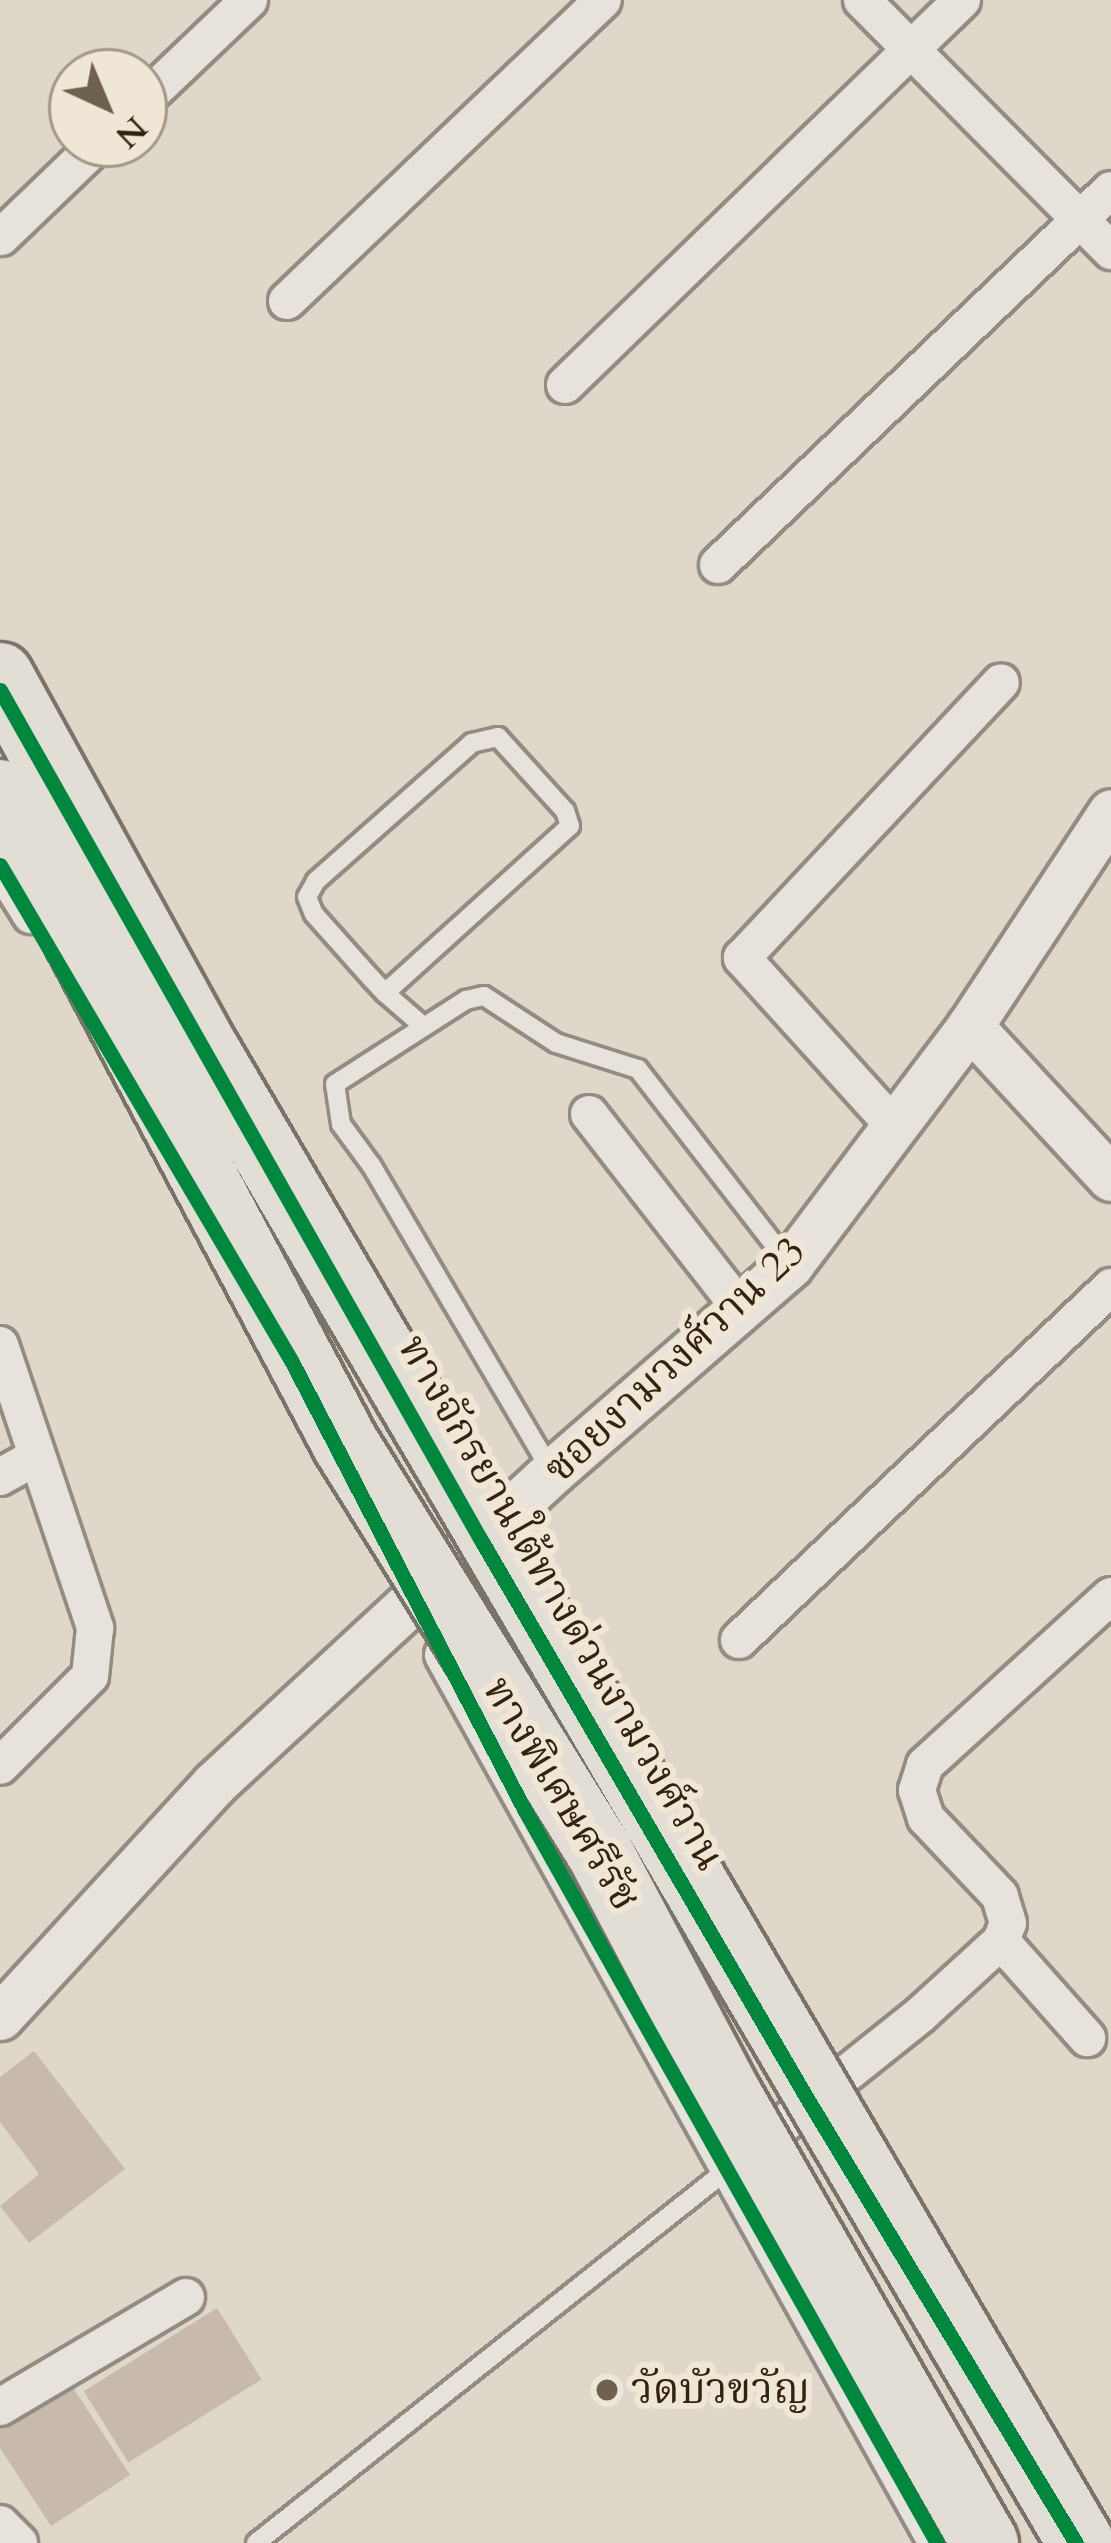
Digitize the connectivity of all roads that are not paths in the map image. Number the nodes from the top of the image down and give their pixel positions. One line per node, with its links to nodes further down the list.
1 (249, 0): 6 (street)
2 (603, 0): 12 (street)
3 (862, 0): 5 (street)
4 (962, 0): 5 (street)
5 (911, 50): 9 (street); 13 (street)
6 (168, 77)
7 (73, 168): 10 (street)
8 (1111, 190): 9 (street)
9 (1081, 221): 11 (street); 14 (street)
10 (1, 237)
11 (1111, 251)
12 (286, 302)
13 (565, 385)
14 (718, 565)
15 (0, 676): 48 (highway, ทางพิเศษศรีรัช, bridge)
16 (1001, 682): 24 (street)
17 (0, 793): 47 (highway, ทางพิเศษศรีรัช, bridge)
18 (1111, 812): 22 (street, ซอยงามวงศ์วาน 23)
19 (0, 865): 34 (street)
20 (385, 993): 20 (lane); 21 (lane)
21 (423, 1026): 26 (lane); 31 (lane)
22 (970, 1026): 24 (street, ซอยงามวงศ์วาน 23); 25 (street)
23 (589, 1114): 28 (street)
24 (894, 1126): 26 (street, ซอยงามวงศ์วาน 23)
25 (1111, 1178)
26 (790, 1265): 28 (street, ซอยงามวงศ์วาน 23)
27 (1111, 1287): 35 (street)
28 (739, 1307): 31 (street, ซอยงามวงศ์วาน 23)
29 (0, 1345): 30 (street)
30 (36, 1457): 32 (street); 36 (street)
31 (552, 1472): 34 (street, ซอยงามวงศ์วาน 23)
32 (0, 1477)
33 (1111, 1597): 37 (street)
34 (415, 1602): 38 (street, ซอยงามวงศ์วาน 23); 40 (street)
35 (739, 1640)
36 (0, 1766)
37 (1001, 1940): 39 (street); 40 (street)
38 (0, 2018)
39 (1087, 2038)
40 (727, 2170): 45 (lane); 46 (street)
41 (186, 2297): 42 (street)
42 (0, 2408)
43 (0, 2524): 44 (street)
44 (19, 2543)
45 (256, 2543)
46 (938, 2543)
47 (985, 2543)
48 (1081, 2543)

